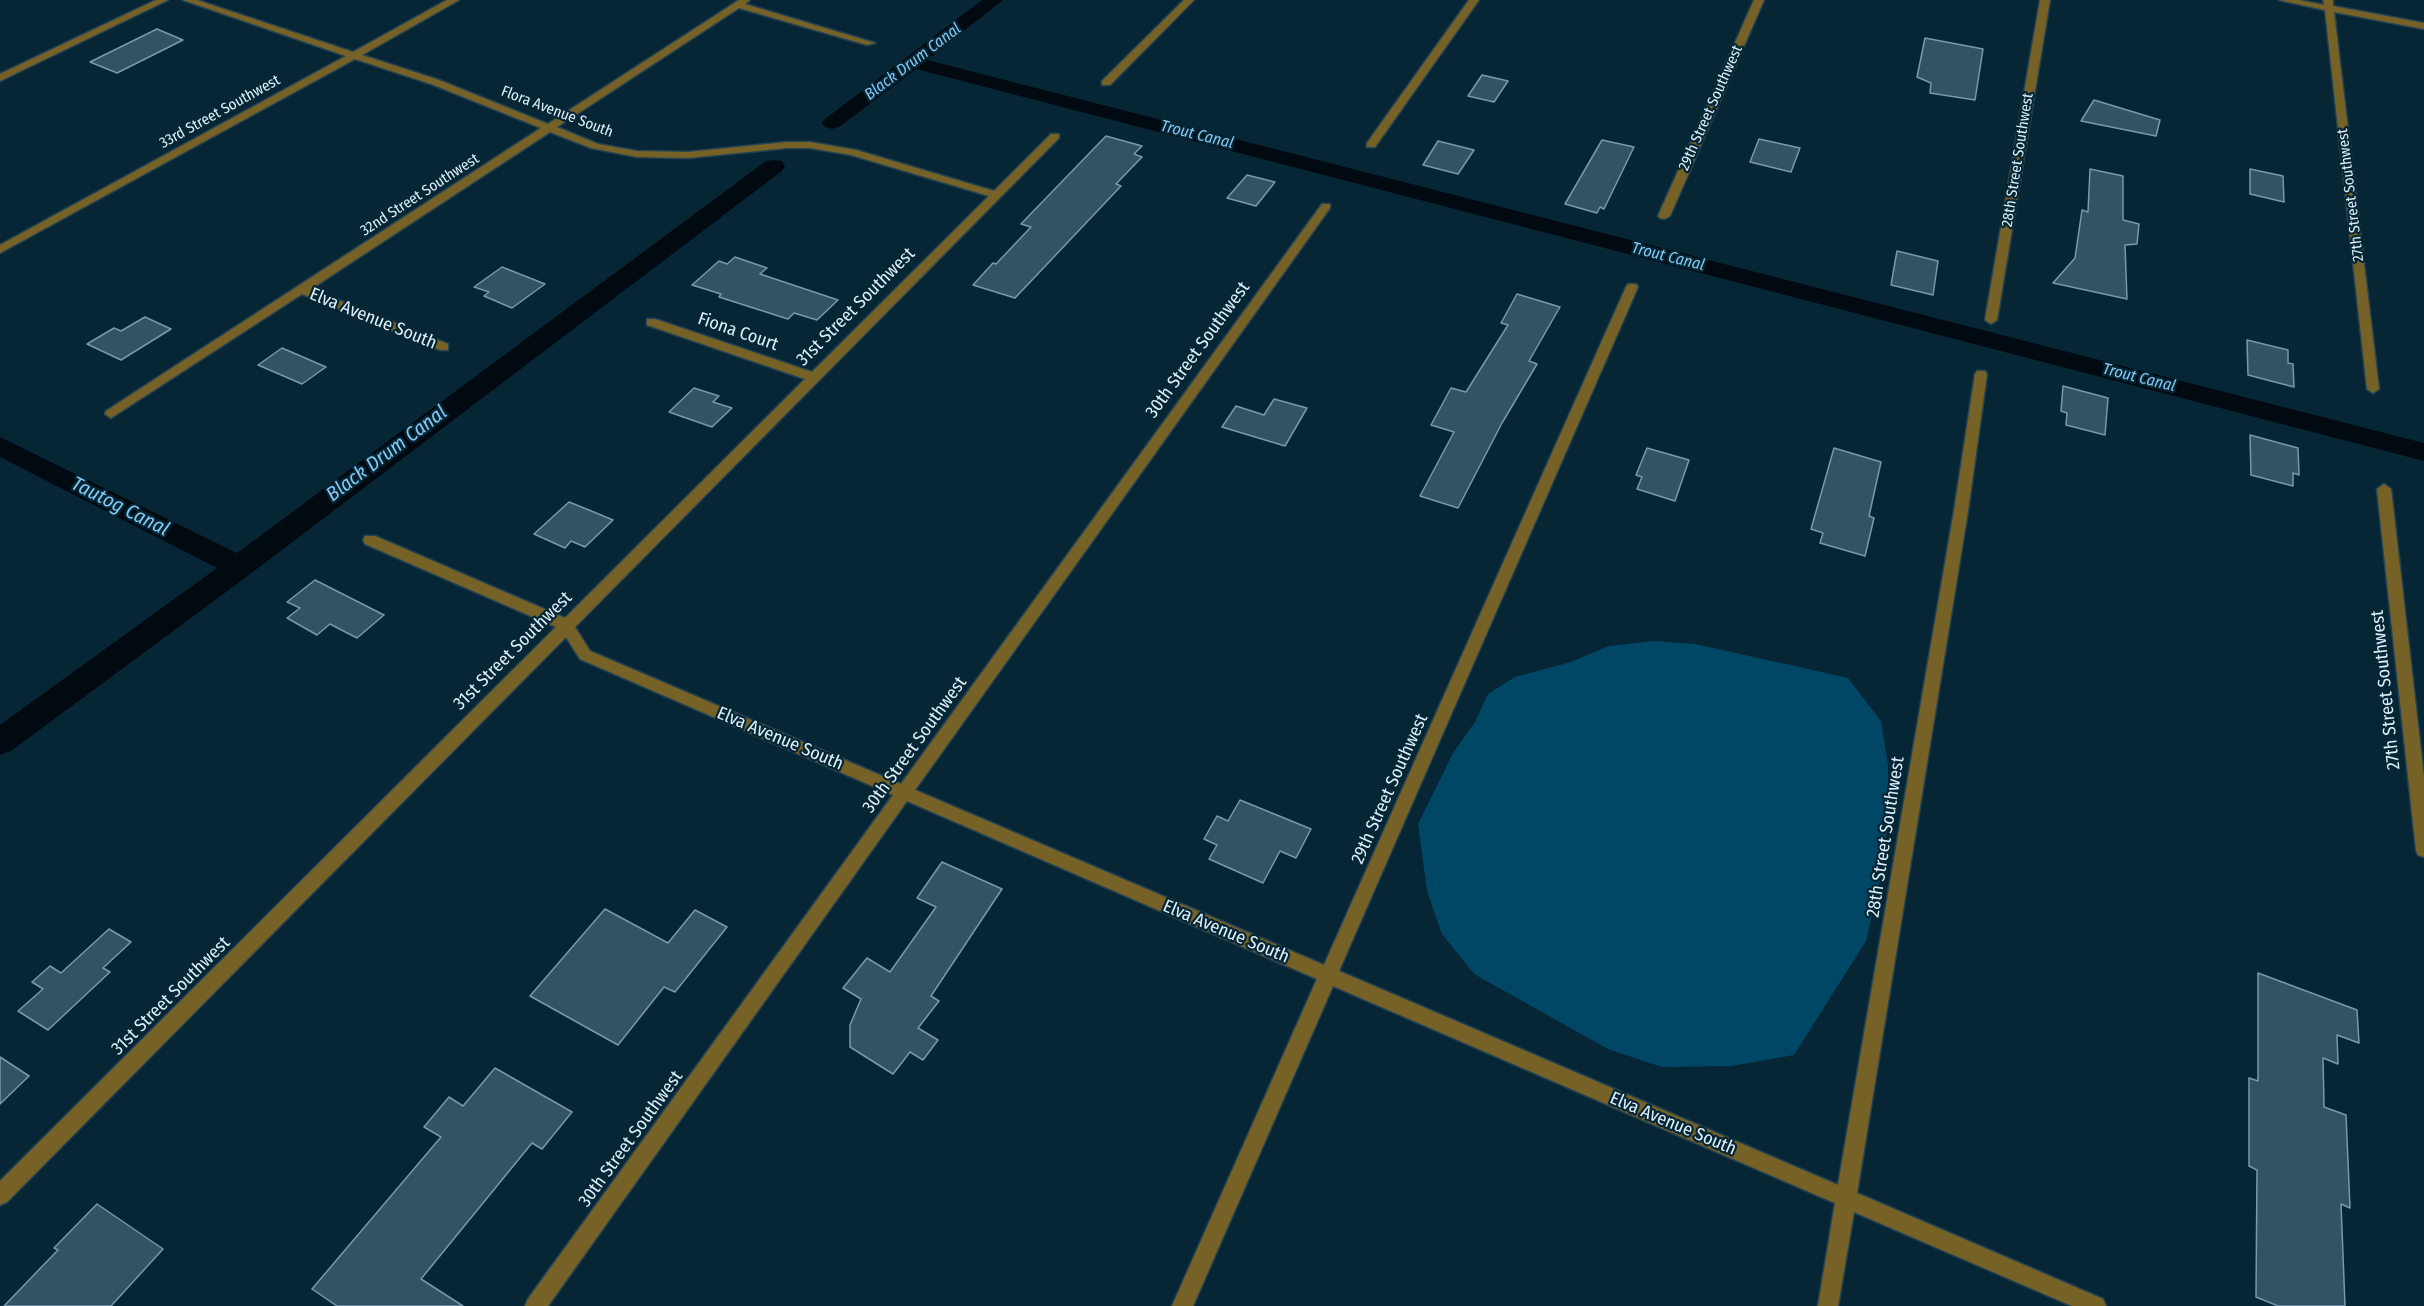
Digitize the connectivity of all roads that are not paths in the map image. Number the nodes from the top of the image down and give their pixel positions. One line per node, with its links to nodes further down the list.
1 (164, 0): 14 (street)
2 (188, 0): 13 (street, Flora Avenue South)
3 (454, 0): 13 (street, 33rd Street Southwest)
4 (1189, 0): 15 (street)
5 (1474, 0): 18 (street)
6 (1759, 0): 21 (street, 29th Street Southwest)
7 (2045, 0): 25 (street, 28th Street Southwest)
8 (2284, 0): 10 (street)
9 (742, 2): 12 (street); 16 (street, 32nd Street Southwest)
10 (2329, 4): 11 (street); 30 (street, 27th Street Southwest)
11 (2424, 26)
12 (870, 43)
13 (353, 55): 16 (street, Flora Avenue South); 22 (street, 33rd Street Southwest)
14 (0, 78)
15 (1106, 83)
16 (549, 128): 19 (street, Flora Avenue South); 24 (street, 32nd Street Southwest)
17 (1055, 136): 19 (street, 31st Street Southwest)
18 (1371, 145)
19 (996, 195): 29 (street, 31st Street Southwest)
20 (1326, 206): 35 (street, 30th Street Southwest)
21 (1664, 216)
22 (0, 250)
23 (1632, 287): 37 (street, 29th Street Southwest)
24 (302, 290): 27 (street, Elva Avenue South); 31 (street, 32nd Street Southwest)
25 (1992, 320)
26 (651, 322): 29 (street, Fiona Court)
27 (444, 348)
28 (1981, 374): 39 (street, 28th Street Southwest)
29 (813, 377): 34 (street, 31st Street Southwest)
30 (2373, 389)
31 (111, 414)
32 (2384, 489): 36 (street, 27th Street Southwest)
33 (370, 540): 34 (street)
34 (566, 625): 35 (street, Elva Avenue South); 38 (street, 31st Street Southwest)
35 (905, 794): 37 (street, Elva Avenue South); 40 (street, 30th Street Southwest)
36 (2424, 850)
37 (1328, 976): 39 (street, Elva Avenue South); 41 (street, 29th Street Southwest)
38 (0, 1195)
39 (1846, 1198): 42 (street, 28th Street Southwest); 43 (street, Elva Avenue South)
40 (535, 1306)
41 (1182, 1306)
42 (1828, 1306)
43 (2096, 1306)

